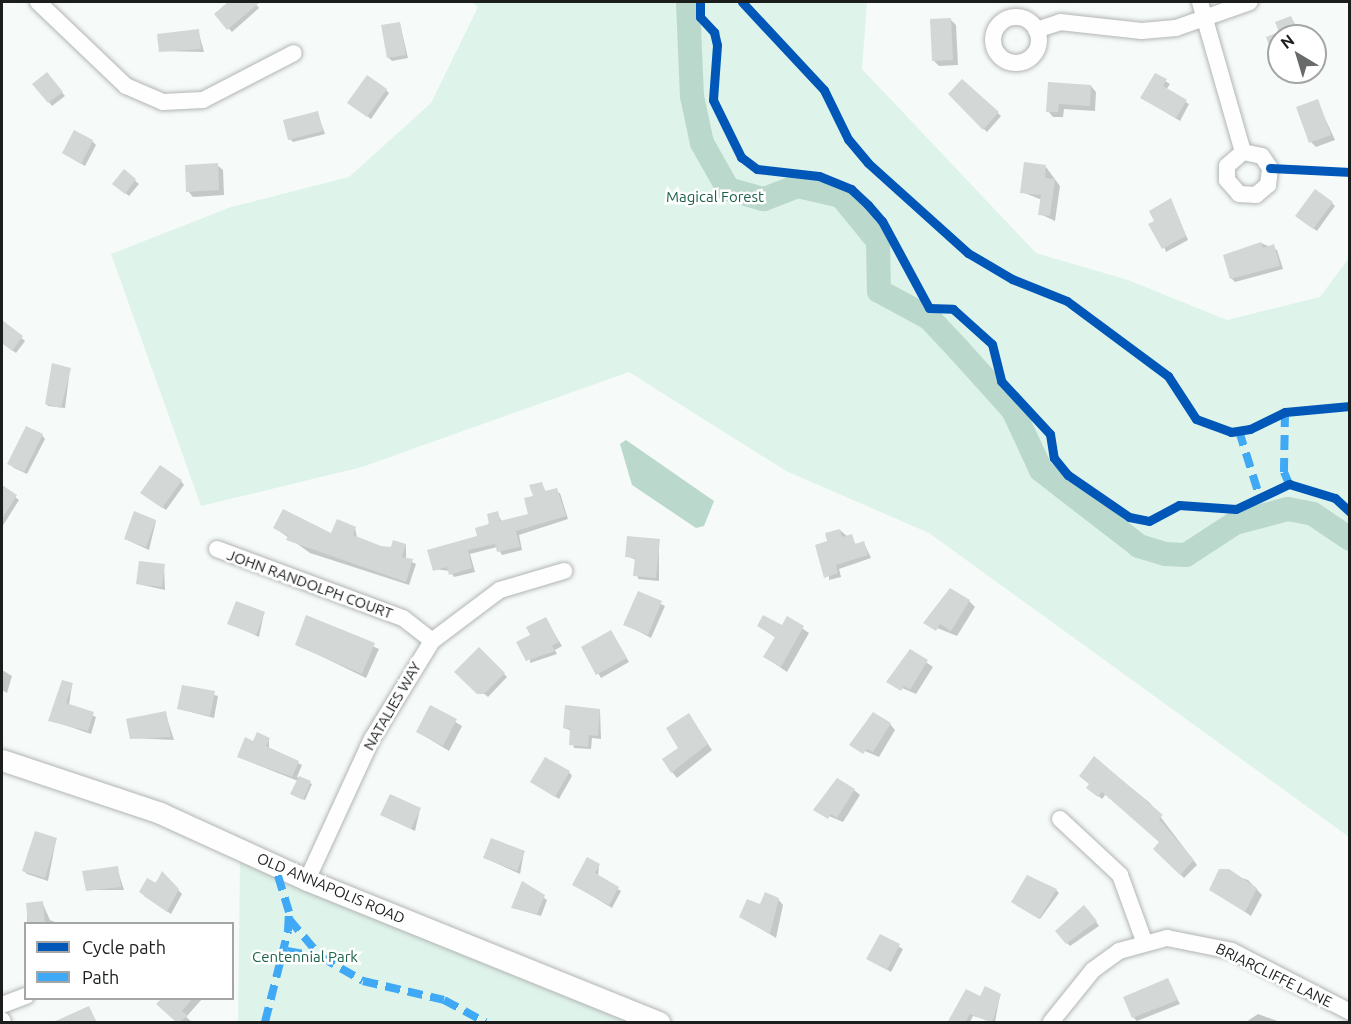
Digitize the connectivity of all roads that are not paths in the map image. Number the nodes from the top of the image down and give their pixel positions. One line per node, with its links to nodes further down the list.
1 (38, 2): 6 (street)
2 (1200, 2): 4 (street)
3 (1250, 2): 4 (street)
4 (1206, 20): 5 (street); 7 (street)
5 (1036, 30)
6 (294, 53)
7 (1243, 152)
8 (217, 549): 10 (street, JOHN RANDOLPH COURT)
9 (564, 571): 10 (street, NATALIES WAY)
10 (432, 641): 13 (street, NATALIES WAY)
11 (3, 766): 13 (street, OLD ANNAPOLIS ROAD)
12 (1060, 819): 14 (street)
13 (307, 880): 18 (street, OLD ANNAPOLIS ROAD)
14 (1144, 941): 17 (street, BRIARCLIFFE LANE); 19 (street, BRIARCLIFFE LANE)
15 (24, 997): 16 (street)
16 (2, 1005)
17 (1350, 1012)
18 (659, 1023)
19 (1051, 1023)

